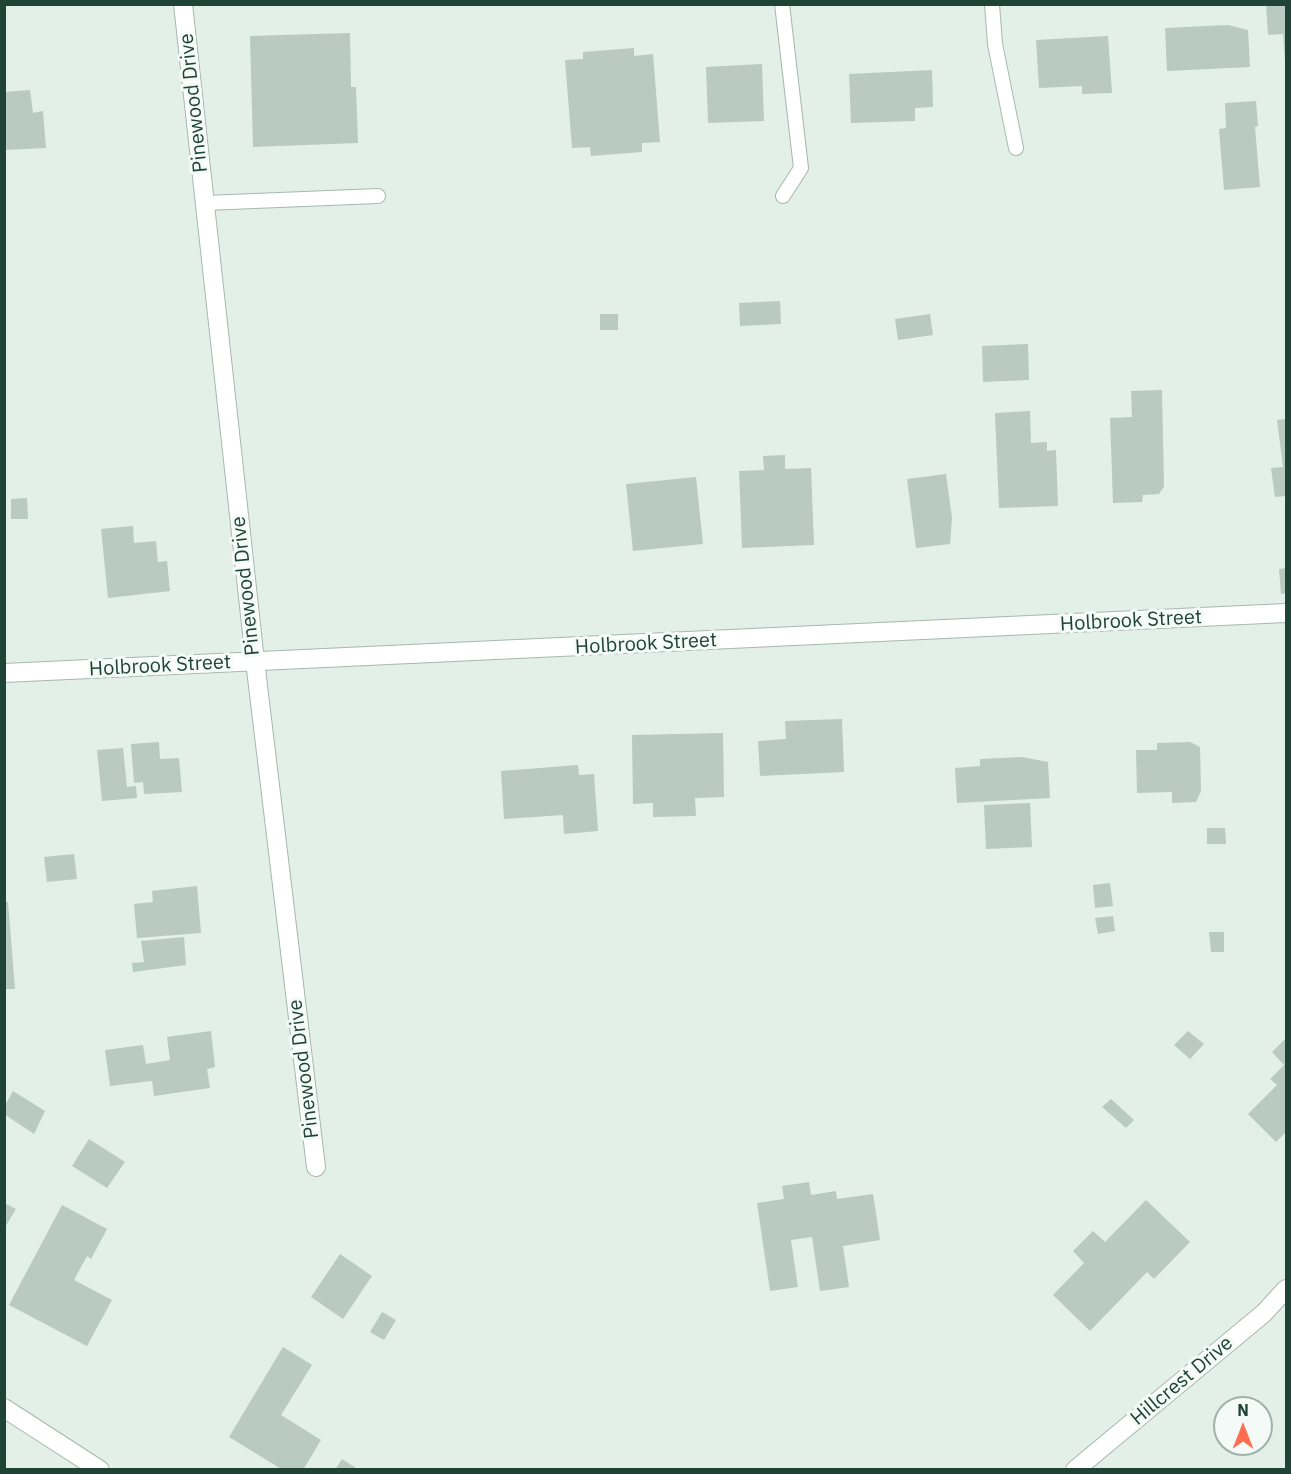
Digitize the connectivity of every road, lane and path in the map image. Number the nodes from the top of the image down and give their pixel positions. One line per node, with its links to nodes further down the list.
1 (183, 4): 7 (street, Pinewood Drive)
2 (782, 4): 6 (lane)
3 (992, 4): 4 (lane)
4 (1016, 148)
5 (378, 196): 7 (lane)
6 (783, 196)
7 (205, 203): 9 (street, Pinewood Drive)
8 (1287, 613): 9 (street, Holbrook Street)
9 (255, 661): 10 (street, Holbrook Street); 11 (street, Pinewood Drive)
10 (4, 673)
11 (316, 1167)
12 (1287, 1289): 15 (street, Hillcrest Drive)
13 (4, 1408): 14 (street)
14 (100, 1470)
15 (1075, 1470)

